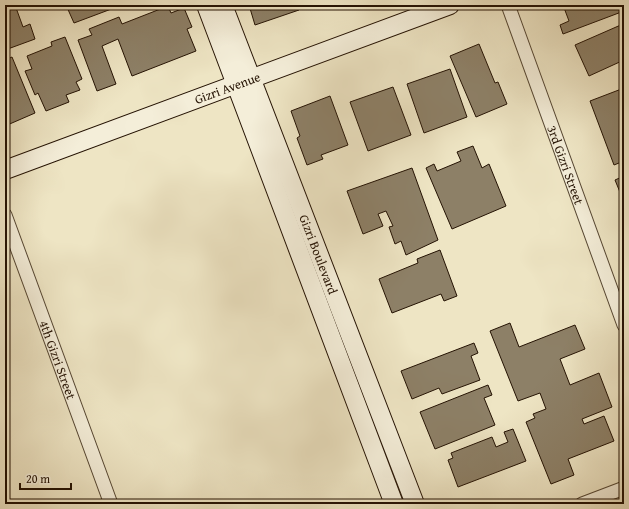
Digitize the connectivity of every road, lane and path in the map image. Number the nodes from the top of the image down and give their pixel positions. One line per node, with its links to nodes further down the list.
1 (206, 5): 5 (main road, Gizri Boulevard)
2 (223, 5): 5 (main road, Gizri Boulevard)
3 (450, 5): 5 (main road, Gizri Avenue)
4 (508, 5): 8 (street, 3rd Gizri Street)
5 (243, 82): 6 (main road, Gizri Avenue); 11 (main road, Gizri Boulevard); 12 (main road, Gizri Boulevard)
6 (5, 170)
7 (5, 215): 10 (street, 4th Gizri Street)
8 (624, 325)
9 (624, 488): 13 (street)
10 (111, 504)
11 (394, 504)
12 (415, 504)
13 (582, 504)

